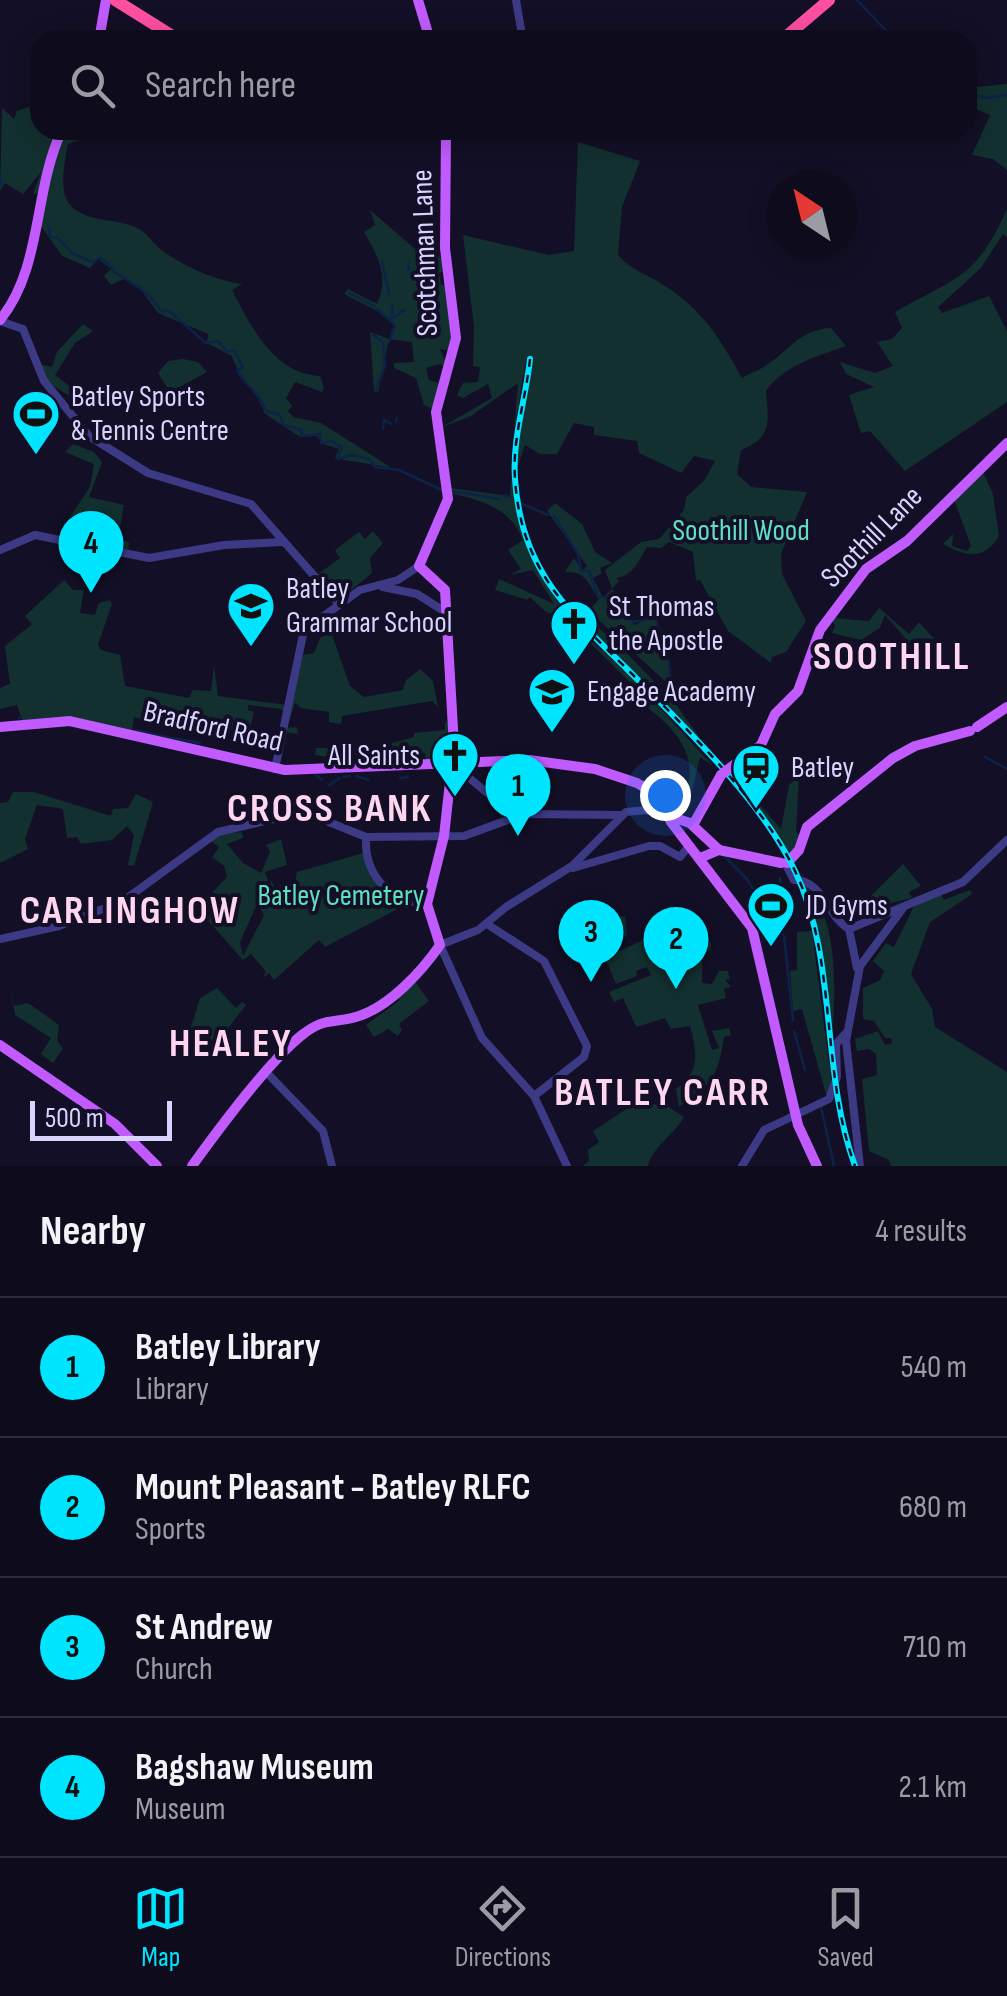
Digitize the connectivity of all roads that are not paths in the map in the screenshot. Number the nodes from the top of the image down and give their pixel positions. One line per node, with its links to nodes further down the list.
1 (128, 0): 9 (highway)
2 (418, 0): 10 (main road)
3 (516, 0): 11 (street)
4 (830, 0): 12 (highway)
5 (838, 0): 13 (highway)
6 (109, 1): 7 (main road); 8 (highway)
7 (102, 30)
8 (161, 30)
9 (175, 30)
10 (427, 30)
11 (521, 30)
12 (794, 30)
13 (806, 30)
14 (58, 140): 16 (main road)
15 (446, 140): 20 (main road, Scotchman Lane)
16 (0, 321): 18 (street)
17 (1007, 443): 33 (main road, Soothill Lane)
18 (284, 542): 19 (street); 22 (street)
19 (0, 550)
20 (422, 565): 21 (street); 23 (main road)
21 (379, 586): 22 (street); 23 (street)
22 (338, 603): 29 (street)
23 (447, 613): 28 (main road)
24 (1007, 708): 42 (main road)
25 (0, 728): 29 (main road, Bradford Road)
26 (540, 761): 27 (main road); 28 (main road, Bradford Road); 32 (main road, Bradford Road)
27 (528, 764)
28 (457, 765): 29 (main road, Bradford Road); 30 (street); 35 (main road)
29 (275, 769)
30 (510, 815): 31 (street); 35 (street)
31 (621, 815): 32 (street); 46 (street)
32 (668, 816): 33 (main road); 34 (main road, Bradford Road)
33 (694, 825): 40 (main road)
34 (678, 831): 38 (street); 39 (main road, Bradford Road)
35 (444, 836): 36 (street); 44 (main road)
36 (366, 837): 44 (street); 48 (street)
37 (1007, 840): 45 (street)
38 (660, 846): 39 (street); 43 (street)
39 (689, 846): 41 (main road, Bradford Road)
40 (719, 850): 41 (main road); 42 (main road)
41 (700, 858): 55 (main road, Bradford Road)
42 (786, 862): 47 (street)
43 (573, 868)
44 (427, 904): 49 (main road)
45 (903, 908): 47 (street); 50 (street)
46 (487, 924): 49 (street); 54 (street)
47 (850, 929): 50 (street)
48 (0, 940)
49 (440, 945): 53 (main road); 54 (street)
50 (858, 970): 51 (street)
51 (848, 1032): 55 (street); 62 (street)
52 (0, 1045): 56 (main road)
53 (268, 1074): 57 (main road); 58 (street)
54 (534, 1096): 59 (street)
55 (796, 1116): 60 (street); 61 (main road, Bradford Road)
56 (156, 1166)
57 (192, 1166)
58 (332, 1166)
59 (566, 1166)
60 (742, 1166)
61 (817, 1166)
62 (860, 1166)

